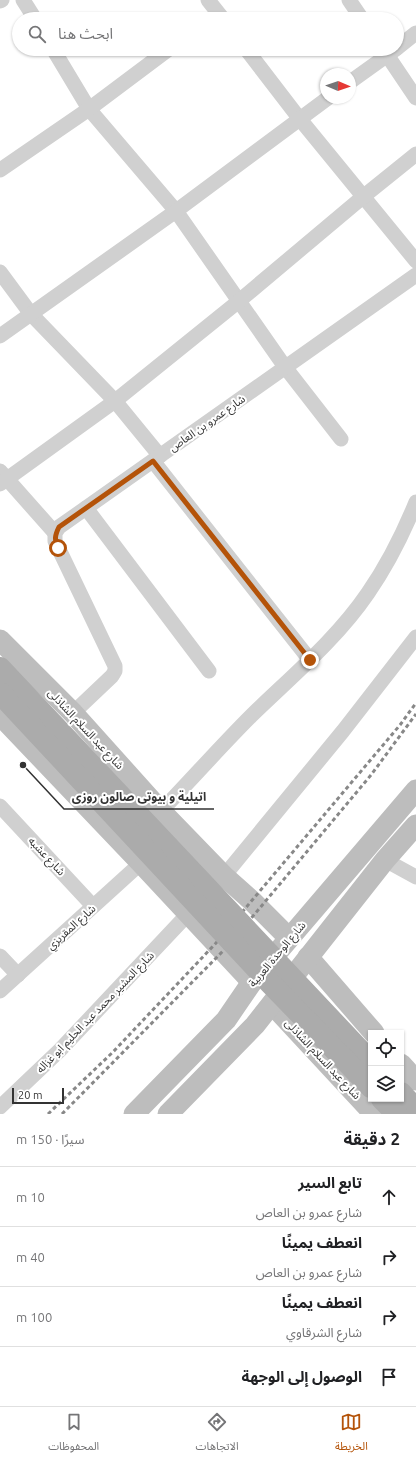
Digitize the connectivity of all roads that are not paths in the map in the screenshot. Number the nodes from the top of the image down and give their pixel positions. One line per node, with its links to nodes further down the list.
1 (23, 0): 4 (street)
2 (208, 0): 5 (street)
3 (349, 0): 6 (street)
4 (31, 12)
5 (214, 12)
6 (357, 12)
7 (416, 32): 8 (street)
8 (404, 41)
9 (57, 56): 17 (street)
10 (160, 56): 17 (street)
11 (251, 56): 18 (street)
12 (383, 56): 14 (street)
13 (394, 56): 15 (street)
14 (356, 77)
15 (416, 98)
16 (320, 104): 18 (street)
17 (89, 109): 20 (street); 22 (street)
18 (300, 118): 21 (street); 22 (street)
19 (416, 154): 21 (street)
20 (0, 170)
21 (364, 196): 23 (street); 26 (street)
22 (176, 211): 26 (street); 27 (street)
23 (416, 261)
24 (0, 272): 27 (street)
25 (416, 275): 29 (street, شارع عمرو بن العاص)
26 (239, 301): 29 (street); 30 (street)
27 (31, 314): 28 (street); 30 (street)
28 (0, 336)
29 (285, 368): 31 (street); 32 (street, شارع عمرو بن العاص)
30 (115, 401): 32 (street); 33 (street)
31 (341, 439)
32 (157, 459): 35 (street, شارع عمرو بن العاص); 39 (street)
33 (2, 478): 36 (street)
34 (416, 502): 39 (street)
35 (86, 508): 36 (street, شارع عمرو بن العاص); 41 (street)
36 (56, 534): 43 (street)
37 (416, 637): 51 (street)
38 (0, 640): 43 (street, شارع عبد السلام الشاذلى)
39 (310, 660): 47 (street)
40 (0, 668): 63 (main road, bridge)
41 (209, 671)
42 (0, 693): 64 (main road, bridge)
43 (72, 713): 47 (street, شارع عبد السلام الشاذلى)
44 (0, 715): 50 (street)
45 (413, 800): 55 (street, شارع الوحدة العربية)
46 (0, 806): 53 (street, شارع عشبه)
47 (161, 811): 51 (street, شارع عبد السلام الشاذلى)
48 (416, 825): 49 (street)
49 (385, 860): 52 (street); 57 (street)
50 (141, 863): 53 (street, شارع المقريزي); 54 (street)
51 (224, 876): 55 (street, شارع عبد السلام الشاذلى)
52 (416, 876)
53 (93, 906): 58 (street, شارع المقريزي)
54 (188, 914): 59 (street); 66 (street, شارع المشير محمد عبد الحليم ابو غزاله)
55 (289, 938): 59 (street, شارع الوحدة العربية)
56 (0, 956): 58 (street)
57 (308, 957): 61 (street); 62 (street)
58 (18, 975): 60 (street, شارع المقريزي)
59 (252, 982): 69 (street, شارع الوحدة العربية)
60 (0, 991)
61 (272, 1004): 67 (street, شارع عبد السلام الشاذلى); 70 (street)
62 (371, 1030)
63 (368, 1059)
64 (368, 1085)
65 (404, 1096): 68 (main road)
66 (0, 1107)
67 (376, 1108): 71 (main road, bridge)
68 (416, 1109)
69 (134, 1114)
70 (168, 1114)
71 (397, 1114)

